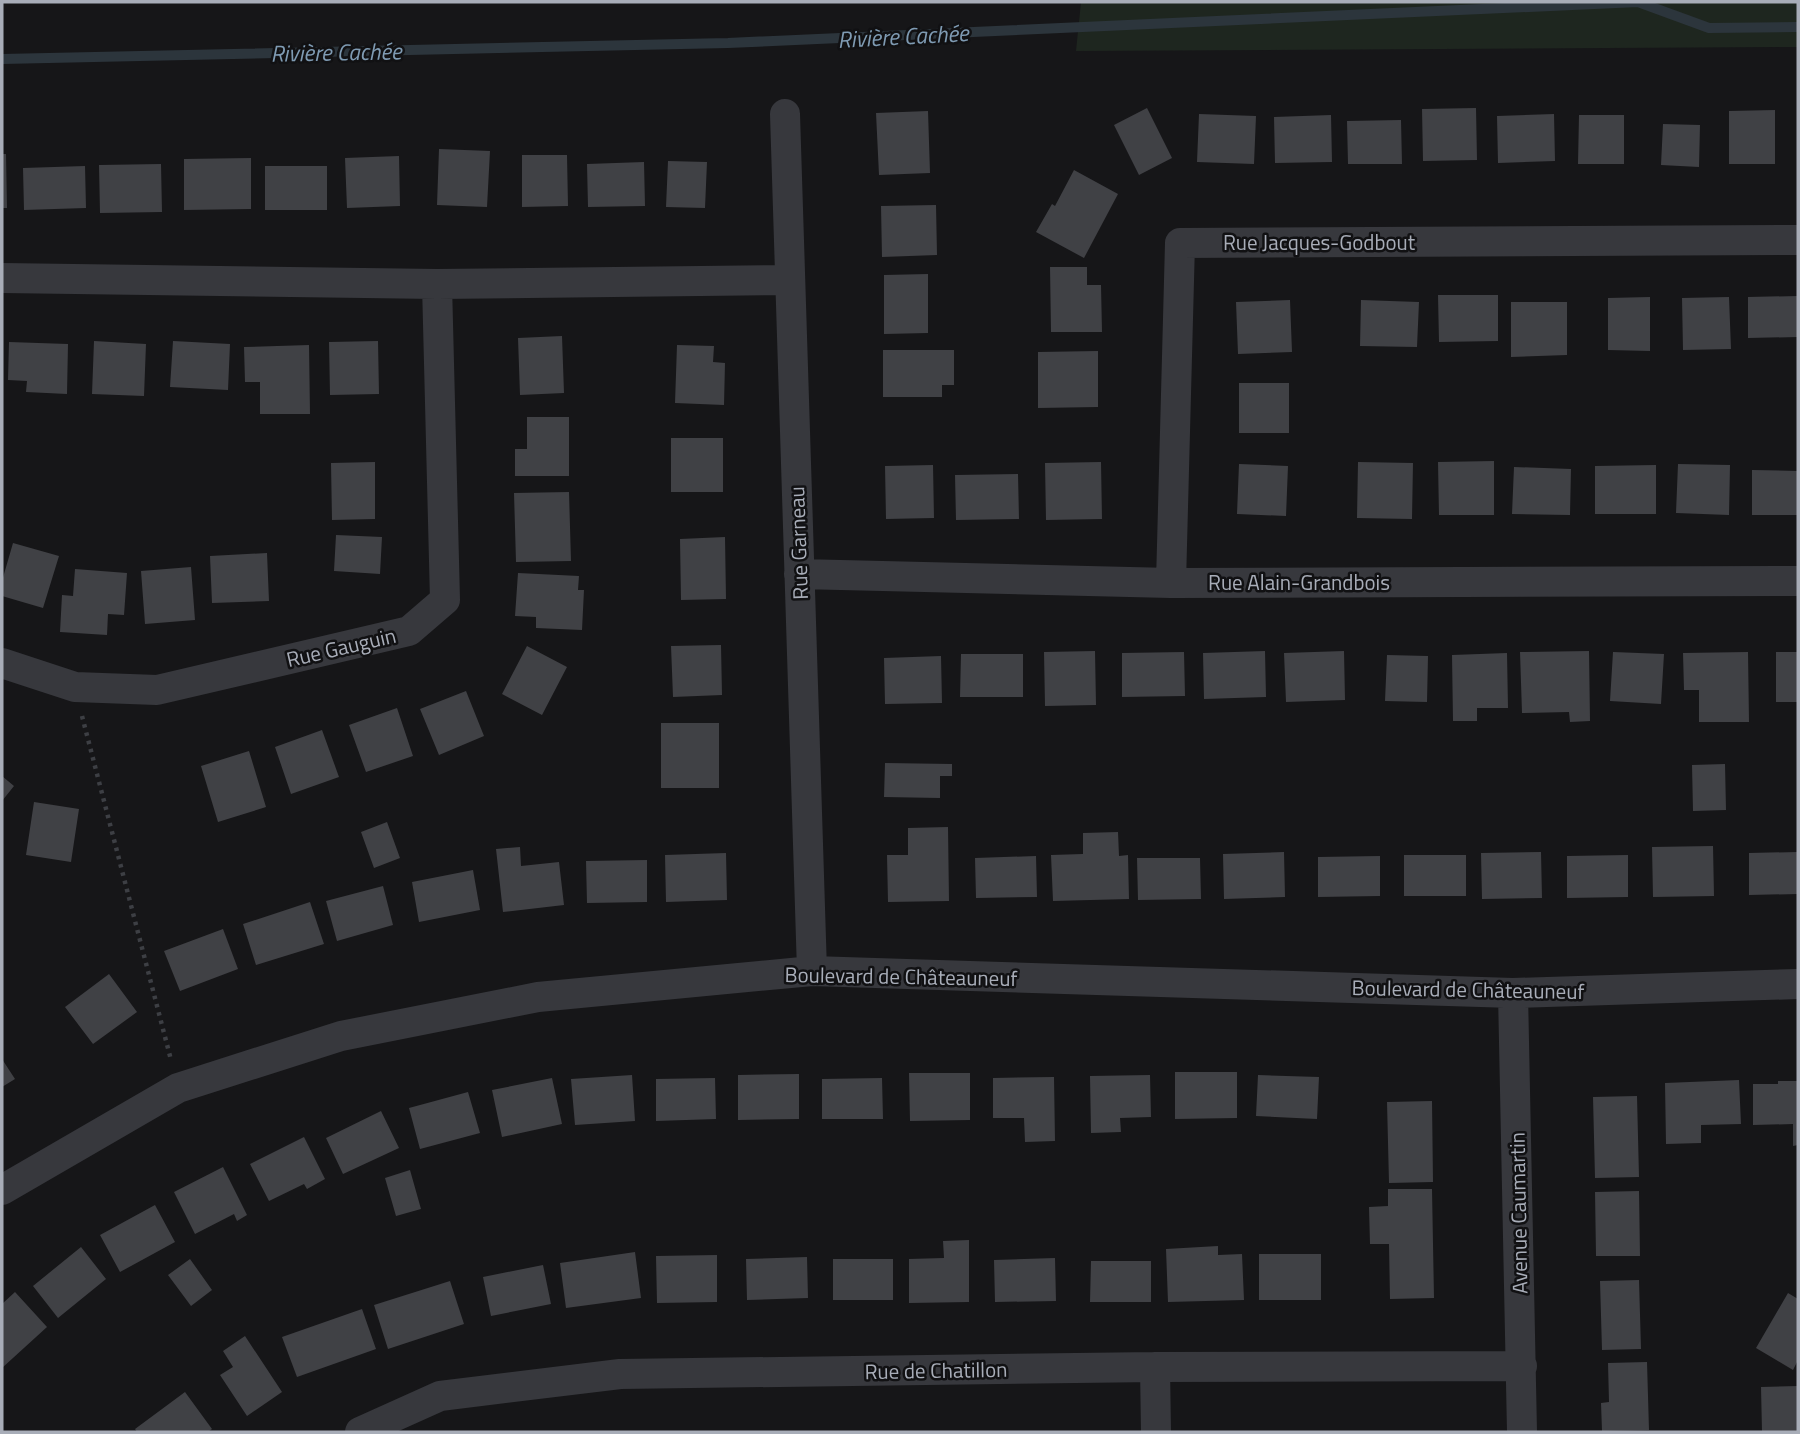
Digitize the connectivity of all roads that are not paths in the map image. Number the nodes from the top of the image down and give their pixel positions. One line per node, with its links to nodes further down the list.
1 (785, 114): 4 (street, Rue Garneau)
2 (1798, 240): 8 (street, Rue Jacques-Godbout)
3 (2, 278): 5 (street)
4 (790, 281): 5 (street); 6 (street, Rue Garneau)
5 (438, 284): 9 (street, Rue Gauguin)
6 (799, 574): 8 (street, Rue Alain-Grandbois); 10 (street, Rue Garneau)
7 (1798, 582): 8 (street, Rue Alain-Grandbois)
8 (1171, 583)
9 (2, 663)
10 (812, 971): 12 (street, Boulevard de Châteauneuf); 13 (street, Boulevard de Châteauneuf)
11 (1798, 984): 12 (street, Boulevard de Châteauneuf)
12 (1513, 993): 14 (street, Avenue Caumartin)
13 (2, 1190)
14 (1521, 1366): 15 (street, Rue de Chatillon); 18 (street, Avenue Caumartin)
15 (1155, 1367): 16 (street, Rue de Chatillon); 17 (street)
16 (360, 1432)
17 (1156, 1432)
18 (1522, 1432)

